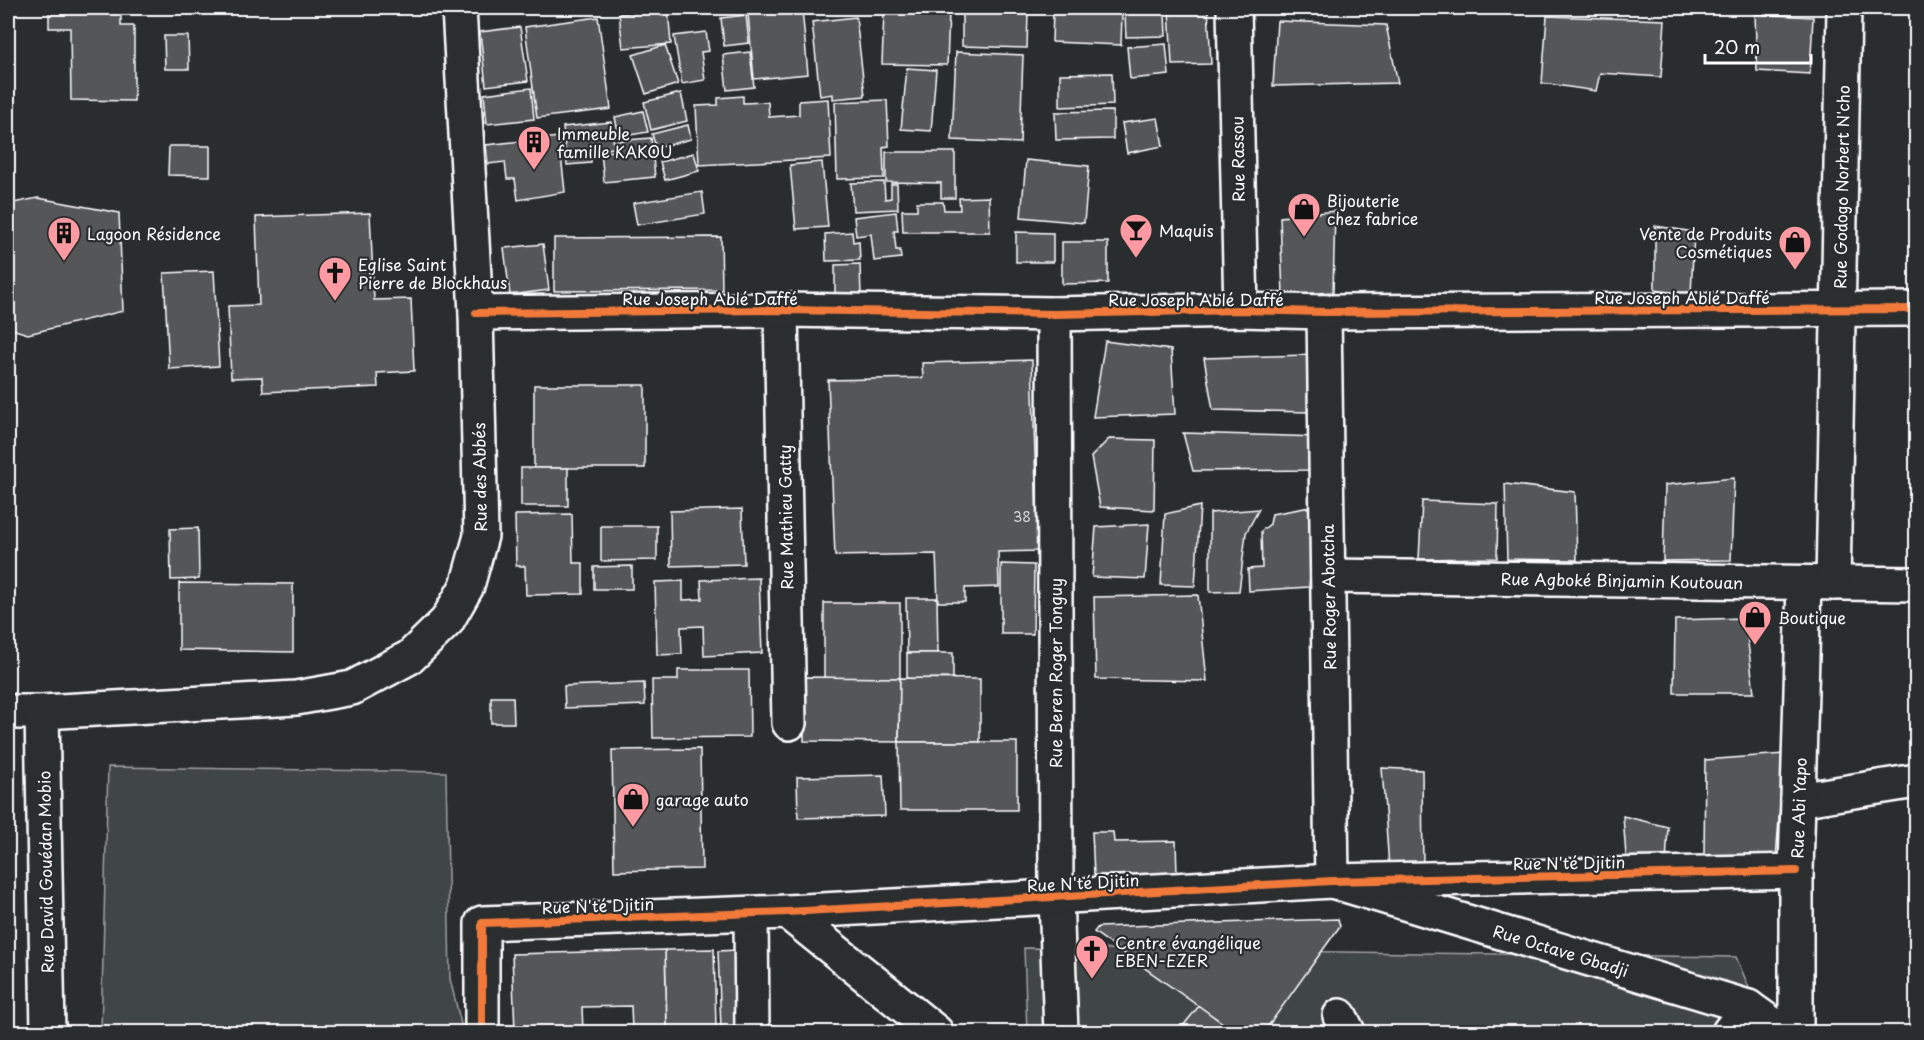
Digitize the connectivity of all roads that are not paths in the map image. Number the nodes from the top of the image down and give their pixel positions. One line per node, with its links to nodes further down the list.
1 (459, 8): 9 (street, Rue des Abbés)
2 (1234, 8): 6 (street, Rue Rassou)
3 (1844, 8): 7 (street, Rue Godogo Norbert N'cho)
4 (1917, 309): 7 (street, Rue Joseph Ablé Daffé)
5 (781, 310): 9 (street, Rue Joseph Ablé Daffé); 10 (street, Rue Joseph Ablé Daffé); 16 (street, Rue Mathieu Gatty)
6 (1242, 310): 8 (street, Rue Joseph Ablé Daffé); 10 (street, Rue Joseph Ablé Daffé)
7 (1838, 310): 8 (street, Rue Joseph Ablé Daffé); 12 (street, Rue Godogo Norbert N'cho)
8 (1324, 312): 11 (street, Rue Roger Abotcha)
9 (476, 313): 15 (street, Rue des Abbés)
10 (1054, 314): 21 (street, Rue Beren Roger Tonguy)
11 (1328, 576): 12 (street, Rue Agboké Binjamin Koutouan); 20 (street, Rue Roger Abotcha)
12 (1819, 583): 13 (street, Rue Agboké Binjamin Koutouan); 18 (street, Rue Abi Yapo)
13 (1917, 584)
14 (8, 712): 15 (street, Rue des Abbés)
15 (42, 712): 25 (street, Rue David Gouédan Mobio)
16 (789, 723)
17 (1917, 781): 18 (street)
18 (1798, 800): 19 (street, Rue Abi Yapo)
19 (1796, 871): 20 (street, Rue N'té Djitin); 32 (street, Rue Abi Yapo)
20 (1332, 881): 21 (street, Rue N'té Djitin); 24 (street, Rue Octave Gbadji)
21 (1056, 897): 22 (street, Rue N'té Djitin); 29 (street, Rue Beren Roger Tonguy)
22 (787, 912): 23 (street, Rue N'té Djitin); 28 (street)
23 (751, 914): 26 (street, Rue N'té Djitin); 27 (street)
24 (1748, 1007): 30 (street); 31 (street, Rue Octave Gbadji)
25 (48, 1032)
26 (482, 1032)
27 (752, 1032)
28 (936, 1032)
29 (1061, 1032)
30 (1729, 1032)
31 (1783, 1032)
32 (1796, 1032)

